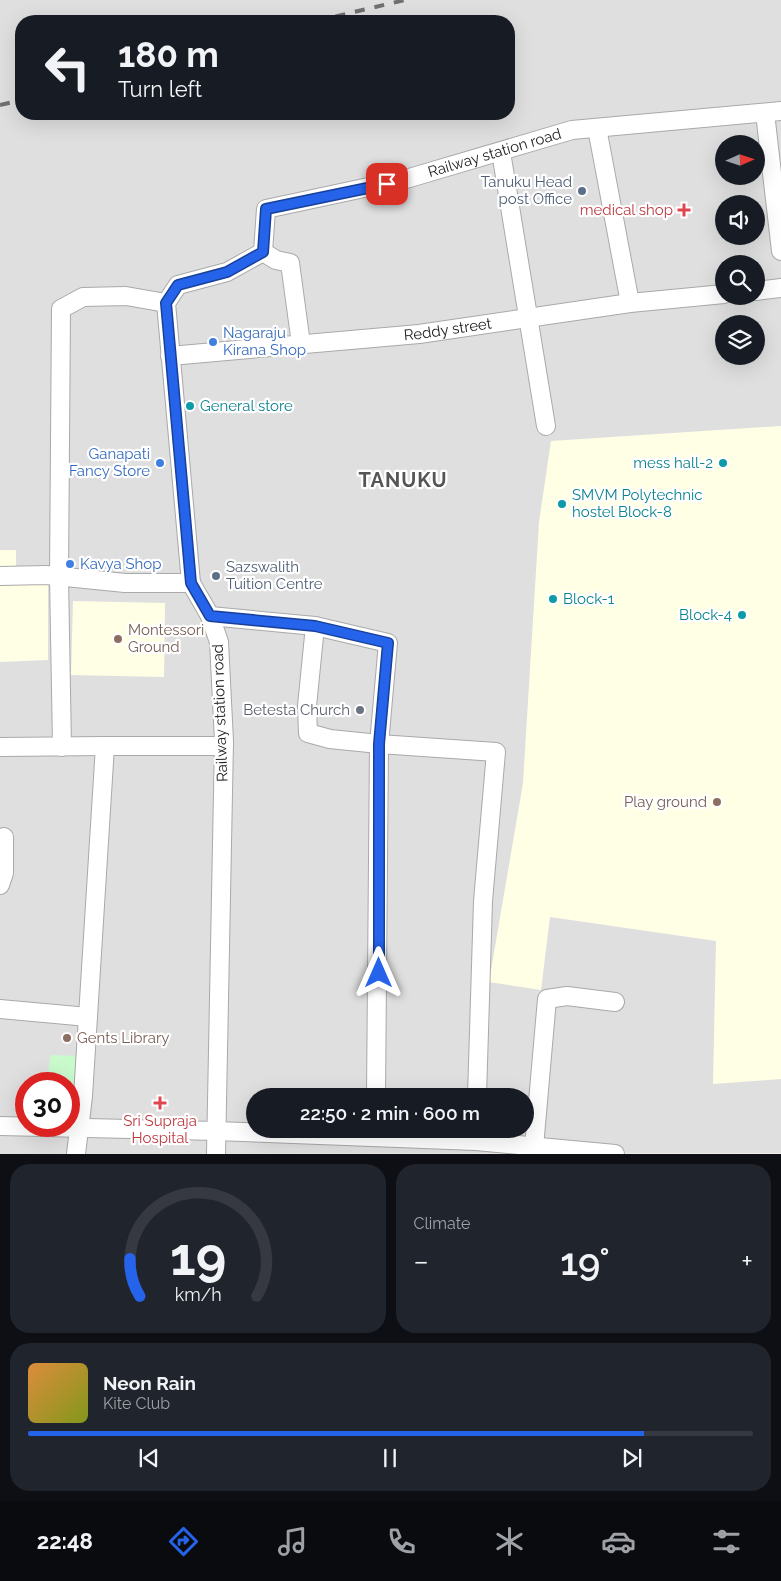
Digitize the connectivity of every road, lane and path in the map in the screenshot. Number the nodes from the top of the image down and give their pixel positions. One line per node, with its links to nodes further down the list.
1 (773, 112): 2 (street, Railway station road); 4 (street)
2 (597, 128): 3 (street, Railway station road); 10 (street)
3 (501, 152): 5 (street, Railway station road); 11 (street)
4 (781, 251)
5 (263, 252): 9 (street); 12 (street)
6 (781, 288): 7 (street)
7 (765, 290)
8 (715, 295): 10 (street, Reddy street)
9 (166, 303): 13 (street, Railway station road); 16 (street)
10 (630, 303): 11 (street, Reddy street)
11 (528, 318): 12 (street, Reddy street); 14 (street)
12 (301, 344): 13 (street, Reddy street)
13 (170, 356): 17 (street, Railway station road)
14 (546, 426)
15 (0, 576): 16 (street)
16 (59, 577): 17 (street); 24 (street)
17 (191, 583): 18 (street, Railway station road)
18 (210, 616): 19 (street); 22 (street, Railway station road)
19 (315, 626): 20 (street); 20 (street)
20 (379, 744): 30 (street); 31 (street)
21 (105, 746): 22 (street); 24 (street); 29 (street)
22 (224, 746): 36 (street, Railway station road)
23 (0, 747): 24 (street)
24 (62, 747)
25 (4, 837): 26 (street)
26 (0, 885)
27 (615, 1002): 40 (street)
28 (0, 1009): 29 (street)
29 (88, 1017): 32 (street)
30 (376, 1088)
31 (477, 1088)
32 (80, 1116)
33 (0, 1126): 34 (street)
34 (15, 1126)
35 (80, 1128): 36 (street)
36 (216, 1130): 38 (street); 42 (street, Railway station road)
37 (78, 1137): 41 (street)
38 (374, 1140): 39 (street)
39 (476, 1141): 40 (street)
40 (534, 1148): 43 (street)
41 (76, 1154)
42 (216, 1154)
43 (615, 1154)

